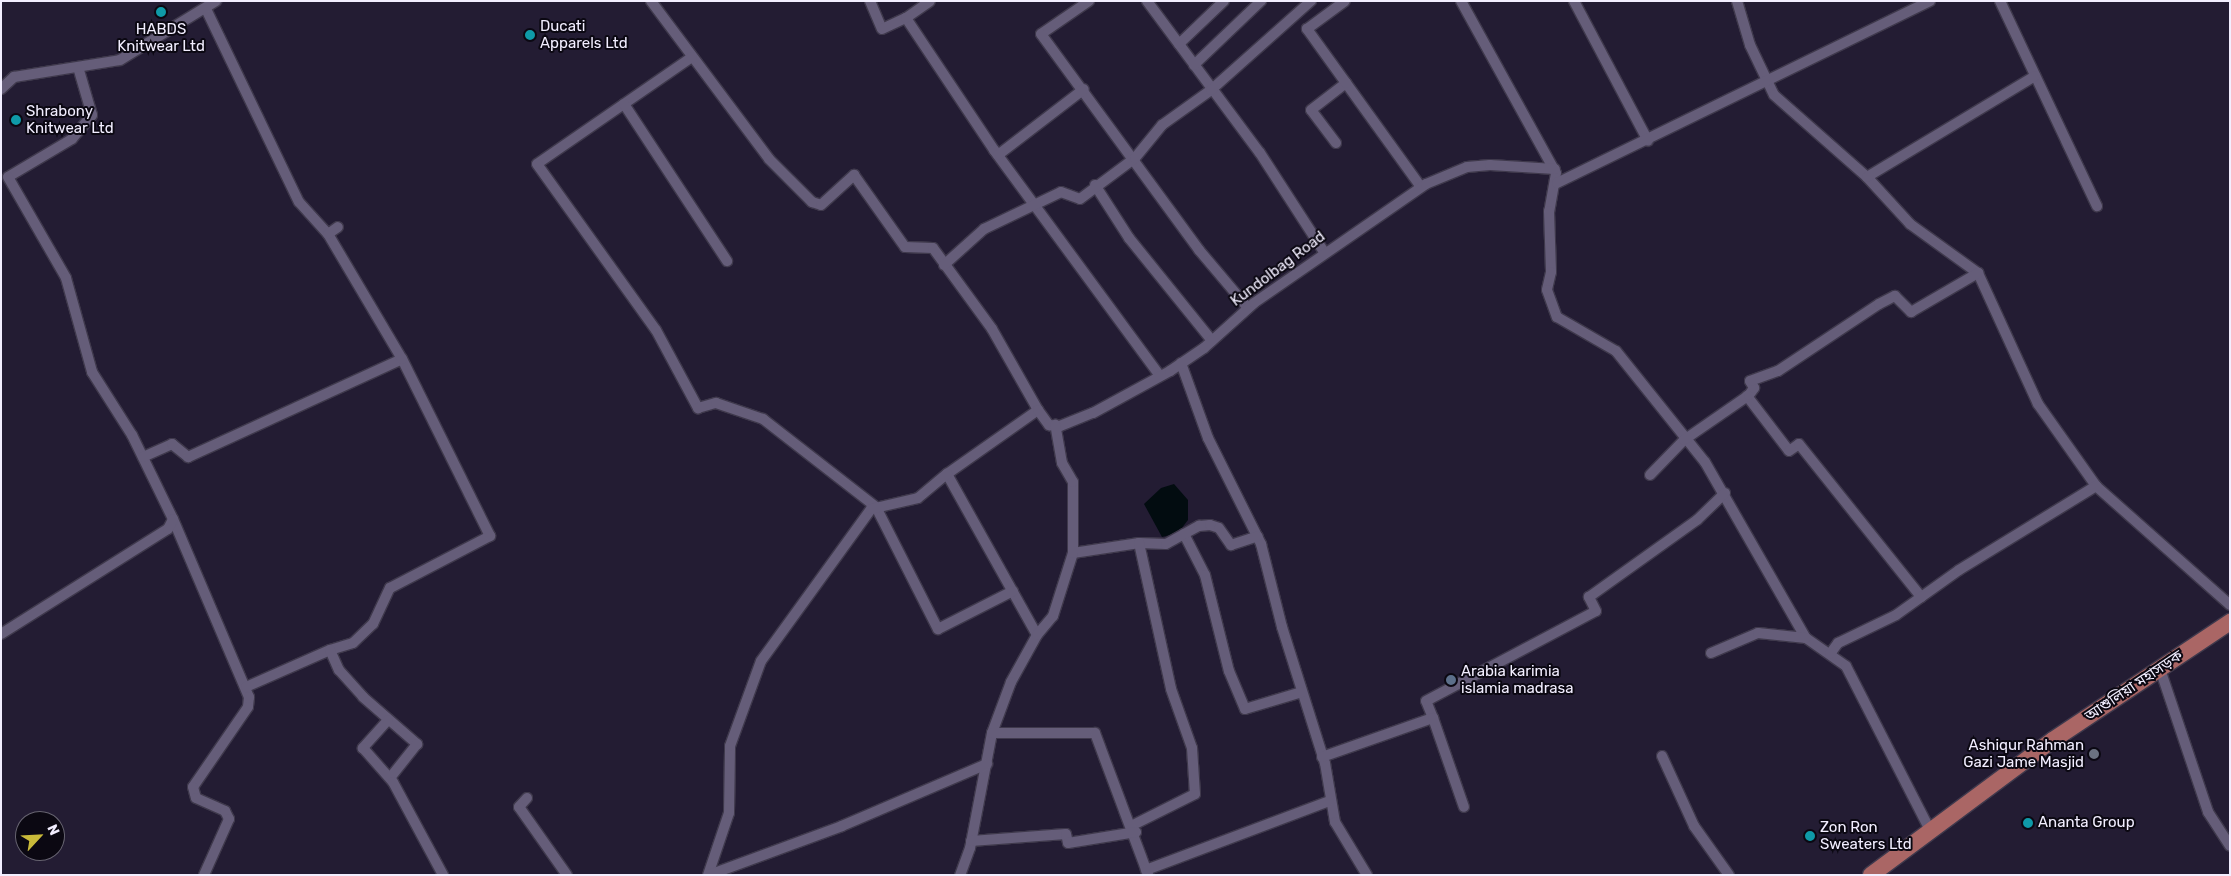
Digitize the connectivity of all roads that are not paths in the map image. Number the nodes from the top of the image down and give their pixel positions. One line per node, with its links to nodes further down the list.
1 (216, 1): 16 (street)
2 (650, 1): 19 (street)
3 (870, 1): 17 (street)
4 (930, 1): 17 (street)
5 (1089, 1): 26 (street)
6 (1147, 1): 18 (street)
7 (1224, 1): 18 (street)
8 (1261, 1): 20 (street)
9 (1311, 1): 27 (street)
10 (1345, 1): 24 (street)
11 (1461, 1): 33 (street)
12 (1574, 1): 29 (street)
13 (1737, 1): 23 (street)
14 (1930, 1): 23 (street)
15 (2000, 1): 22 (street)
16 (206, 9): 21 (street); 41 (street)
17 (906, 18): 31 (street)
18 (1179, 44): 20 (street)
19 (692, 57): 28 (street); 44 (street)
20 (1194, 65): 27 (street)
21 (78, 67): 25 (street); 55 (street)
22 (2035, 76): 34 (street); 39 (street)
23 (1764, 78): 29 (street); 34 (street)
24 (1346, 83): 30 (street); 37 (street)
25 (1, 89)
26 (1084, 89): 31 (street); 32 (street)
27 (1211, 90): 32 (street); 42 (street)
28 (624, 104): 43 (street); 60 (street)
29 (1648, 141): 35 (street)
30 (1336, 143)
31 (998, 155): 38 (street)
32 (1135, 158): 36 (street); 46 (street)
33 (1555, 170): 35 (street); 37 (street, Kundolbag Road)
34 (1867, 177): 45 (street)
35 (1557, 183): 54 (street)
36 (1095, 185): 38 (street); 47 (street)
37 (1421, 187): 42 (street, Kundolbag Road)
38 (1036, 206): 44 (street); 50 (street)
39 (2097, 206)
40 (338, 227): 41 (street)
41 (328, 234): 48 (street)
42 (1324, 252): 46 (street, Kundolbag Road)
43 (727, 261)
44 (944, 264): 52 (street)
45 (1978, 273): 51 (street); 58 (street)
46 (1248, 308): 47 (street, Kundolbag Road)
47 (1212, 341): 49 (street, Kundolbag Road)
48 (402, 359): 55 (street); 73 (street)
49 (1181, 363): 50 (street, Kundolbag Road); 63 (street)
50 (1160, 376): 53 (street, Kundolbag Road)
51 (1747, 396): 54 (street); 67 (street)
52 (1038, 410): 53 (street); 56 (street)
53 (1055, 426): 65 (street)
54 (1684, 440): 57 (street); 59 (street)
55 (143, 457): 61 (street)
56 (947, 474): 60 (street); 66 (street)
57 (1650, 475)
58 (2096, 486): 67 (street); 68 (street)
59 (1725, 493): 72 (street); 79 (street)
60 (876, 507): 66 (street); 97 (street)
61 (173, 519): 70 (street); 77 (street)
62 (1184, 534): 63 (street); 64 (street); 78 (street)
63 (1258, 536): 78 (street)
64 (1138, 543): 65 (street); 89 (street)
65 (1073, 553): 71 (street)
66 (1013, 591): 71 (street)
67 (1921, 597): 75 (street)
68 (2230, 605)
69 (2230, 622): 76 (highway, আশুলিয়া মহাসড়ক)
70 (1, 634)
71 (1038, 635): 81 (street)
72 (1806, 638): 74 (street); 75 (street)
73 (330, 650): 77 (street); 80 (street)
74 (1711, 653)
75 (1830, 654): 90 (street)
76 (2160, 669): 90 (highway, আশুলিয়া মহাসড়ক); 92 (street)
77 (246, 687): 94 (street)
78 (1302, 692): 83 (street)
79 (1433, 718): 83 (street); 88 (street)
80 (388, 720): 85 (street); 85 (street)
81 (992, 734): 84 (street); 89 (street)
82 (1662, 756): 100 (street)
83 (1322, 757): 87 (street)
84 (987, 764): 91 (street); 97 (street)
85 (390, 778): 95 (street)
86 (528, 798): 96 (street)
87 (1330, 801): 93 (street); 99 (street)
88 (1464, 807)
89 (1134, 829): 91 (street); 93 (street)
90 (1931, 832): 101 (highway, আশুলিয়া মহাসড়ক)
91 (971, 841): 98 (street)
92 (2230, 846)
93 (1147, 872)
94 (204, 875)
95 (443, 875)
96 (567, 875)
97 (708, 875)
98 (960, 875)
99 (1367, 875)
100 (1729, 875)
101 (1871, 875)

